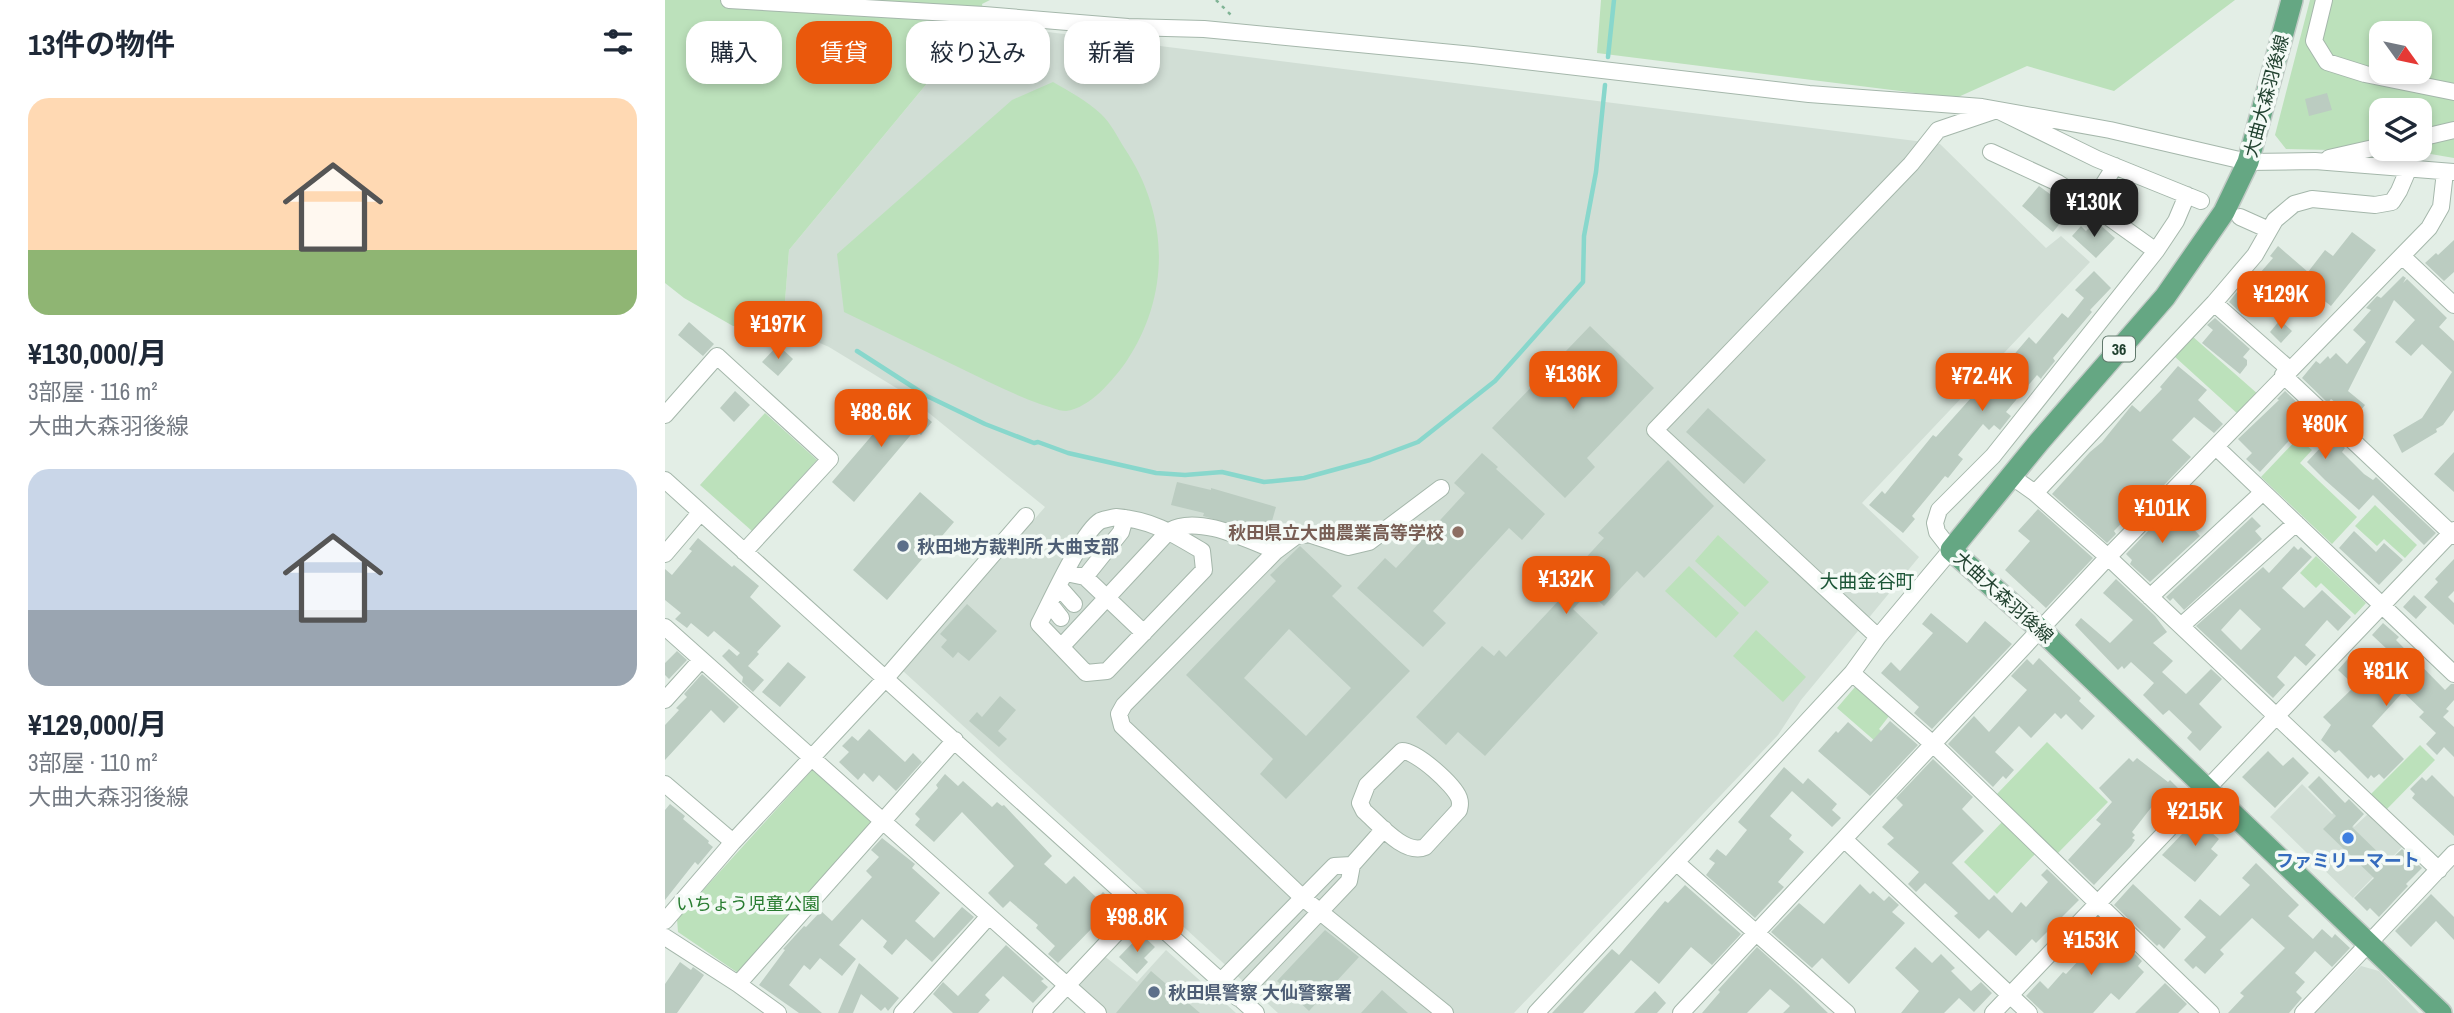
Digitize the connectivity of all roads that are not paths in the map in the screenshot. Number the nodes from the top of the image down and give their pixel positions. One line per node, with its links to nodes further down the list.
1 (729, 0): 5 (street)
2 (2292, 0): 11 (main road, 大曲大森羽後線 / 36)
3 (2324, 0): 4 (street)
4 (2454, 92)
5 (1997, 110): 11 (street); 12 (street); 53 (street)
6 (2454, 130): 7 (street)
7 (2432, 135)
8 (2369, 149): 10 (street)
9 (1991, 152): 15 (street)
10 (2315, 161): 11 (street); 13 (street)
11 (2248, 162): 25 (main road, 大曲大森羽後線 / 36)
12 (2115, 166): 15 (street); 18 (street)
13 (2408, 170): 14 (street); 17 (street)
14 (2450, 172): 19 (street)
15 (2091, 204): 18 (street)
16 (2240, 217): 17 (street)
17 (2269, 230): 20 (street)
18 (2156, 251): 36 (street)
19 (2402, 256): 21 (street); 22 (street)
20 (2214, 303): 22 (street); 29 (street)
21 (2454, 305)
22 (2286, 372): 24 (street); 35 (street)
23 (665, 415): 38 (street)
24 (2216, 447): 28 (street); 40 (street)
25 (2011, 476): 29 (street); 36 (main road, 大曲大森羽後線 / 36)
26 (665, 480): 30 (street)
27 (1441, 488): 37 (street)
28 (2263, 492): 33 (street); 43 (street)
29 (2035, 493): 40 (street)
30 (700, 513): 38 (street); 39 (street)
31 (1026, 516): 58 (street)
32 (1125, 518): 34 (street); 41 (street); 42 (street)
33 (2296, 523): 47 (street); 49 (street)
34 (1169, 531): 37 (street); 44 (street); 52 (street)
35 (2453, 533): 47 (street)
36 (1951, 550): 51 (main road, 大曲大森羽後線); 53 (street)
37 (1276, 551): 74 (street)
38 (744, 552): 58 (street)
39 (665, 554)
40 (2108, 556): 43 (street); 51 (street)
41 (1085, 577): 42 (street); 44 (street)
42 (1062, 580): 45 (street); 46 (street)
43 (2150, 597): 49 (street)
44 (1107, 598): 52 (street); 54 (street)
45 (1050, 604): 48 (street); 54 (street)
46 (1074, 604)
47 (2382, 606): 57 (street); 60 (street)
48 (1062, 618)
49 (2181, 626): 60 (street)
50 (665, 627): 55 (street)
51 (2041, 630): 62 (street); 65 (main road, 大曲大森羽後線)
52 (1144, 633): 54 (street)
53 (1878, 637): 56 (street)
54 (1061, 647)
55 (701, 660): 59 (street); 63 (street)
56 (1852, 673): 62 (street); 71 (street)
57 (2454, 674)
58 (885, 679): 61 (street); 63 (street)
59 (665, 700)
60 (2277, 718): 65 (street); 73 (street)
61 (955, 740): 66 (street); 76 (street)
62 (1934, 745): 68 (street); 75 (street)
63 (811, 758): 66 (street); 69 (street)
64 (665, 784): 69 (street)
65 (2208, 790): 75 (street); 82 (main road, 大曲大森羽後線)
66 (884, 822): 78 (street); 84 (street)
67 (1384, 829): 67 (street); 72 (street)
68 (1845, 840): 80 (street); 86 (street)
69 (733, 842): 79 (street)
70 (2454, 853): 73 (street)
71 (1677, 863): 80 (street); 95 (street)
72 (1352, 865): 74 (street); 77 (street)
73 (2439, 870): 82 (street)
74 (1303, 898): 77 (street); 83 (street)
75 (2099, 903): 86 (street); 99 (street)
76 (1139, 909): 83 (street); 85 (street)
77 (1321, 911): 87 (street); 94 (street)
78 (989, 916): 85 (street); 90 (street)
79 (665, 921)
80 (1756, 933): 88 (street); 96 (street)
81 (665, 937): 84 (street)
82 (2369, 942): 100 (street); 101 (main road, 大曲大森羽後線)
83 (1220, 982): 87 (street)
84 (739, 984): 89 (street)
85 (1067, 986): 91 (street); 92 (street)
86 (2010, 995): 97 (street); 98 (street)
87 (1238, 998): 93 (street)
88 (1689, 1011)
89 (778, 1013)
90 (902, 1013)
91 (1041, 1013)
92 (1098, 1013)
93 (1256, 1013)
94 (1445, 1013)
95 (1536, 1013)
96 (1847, 1013)
97 (1993, 1013)
98 (2029, 1013)
99 (2211, 1013)
100 (2302, 1013)
101 (2441, 1013)

